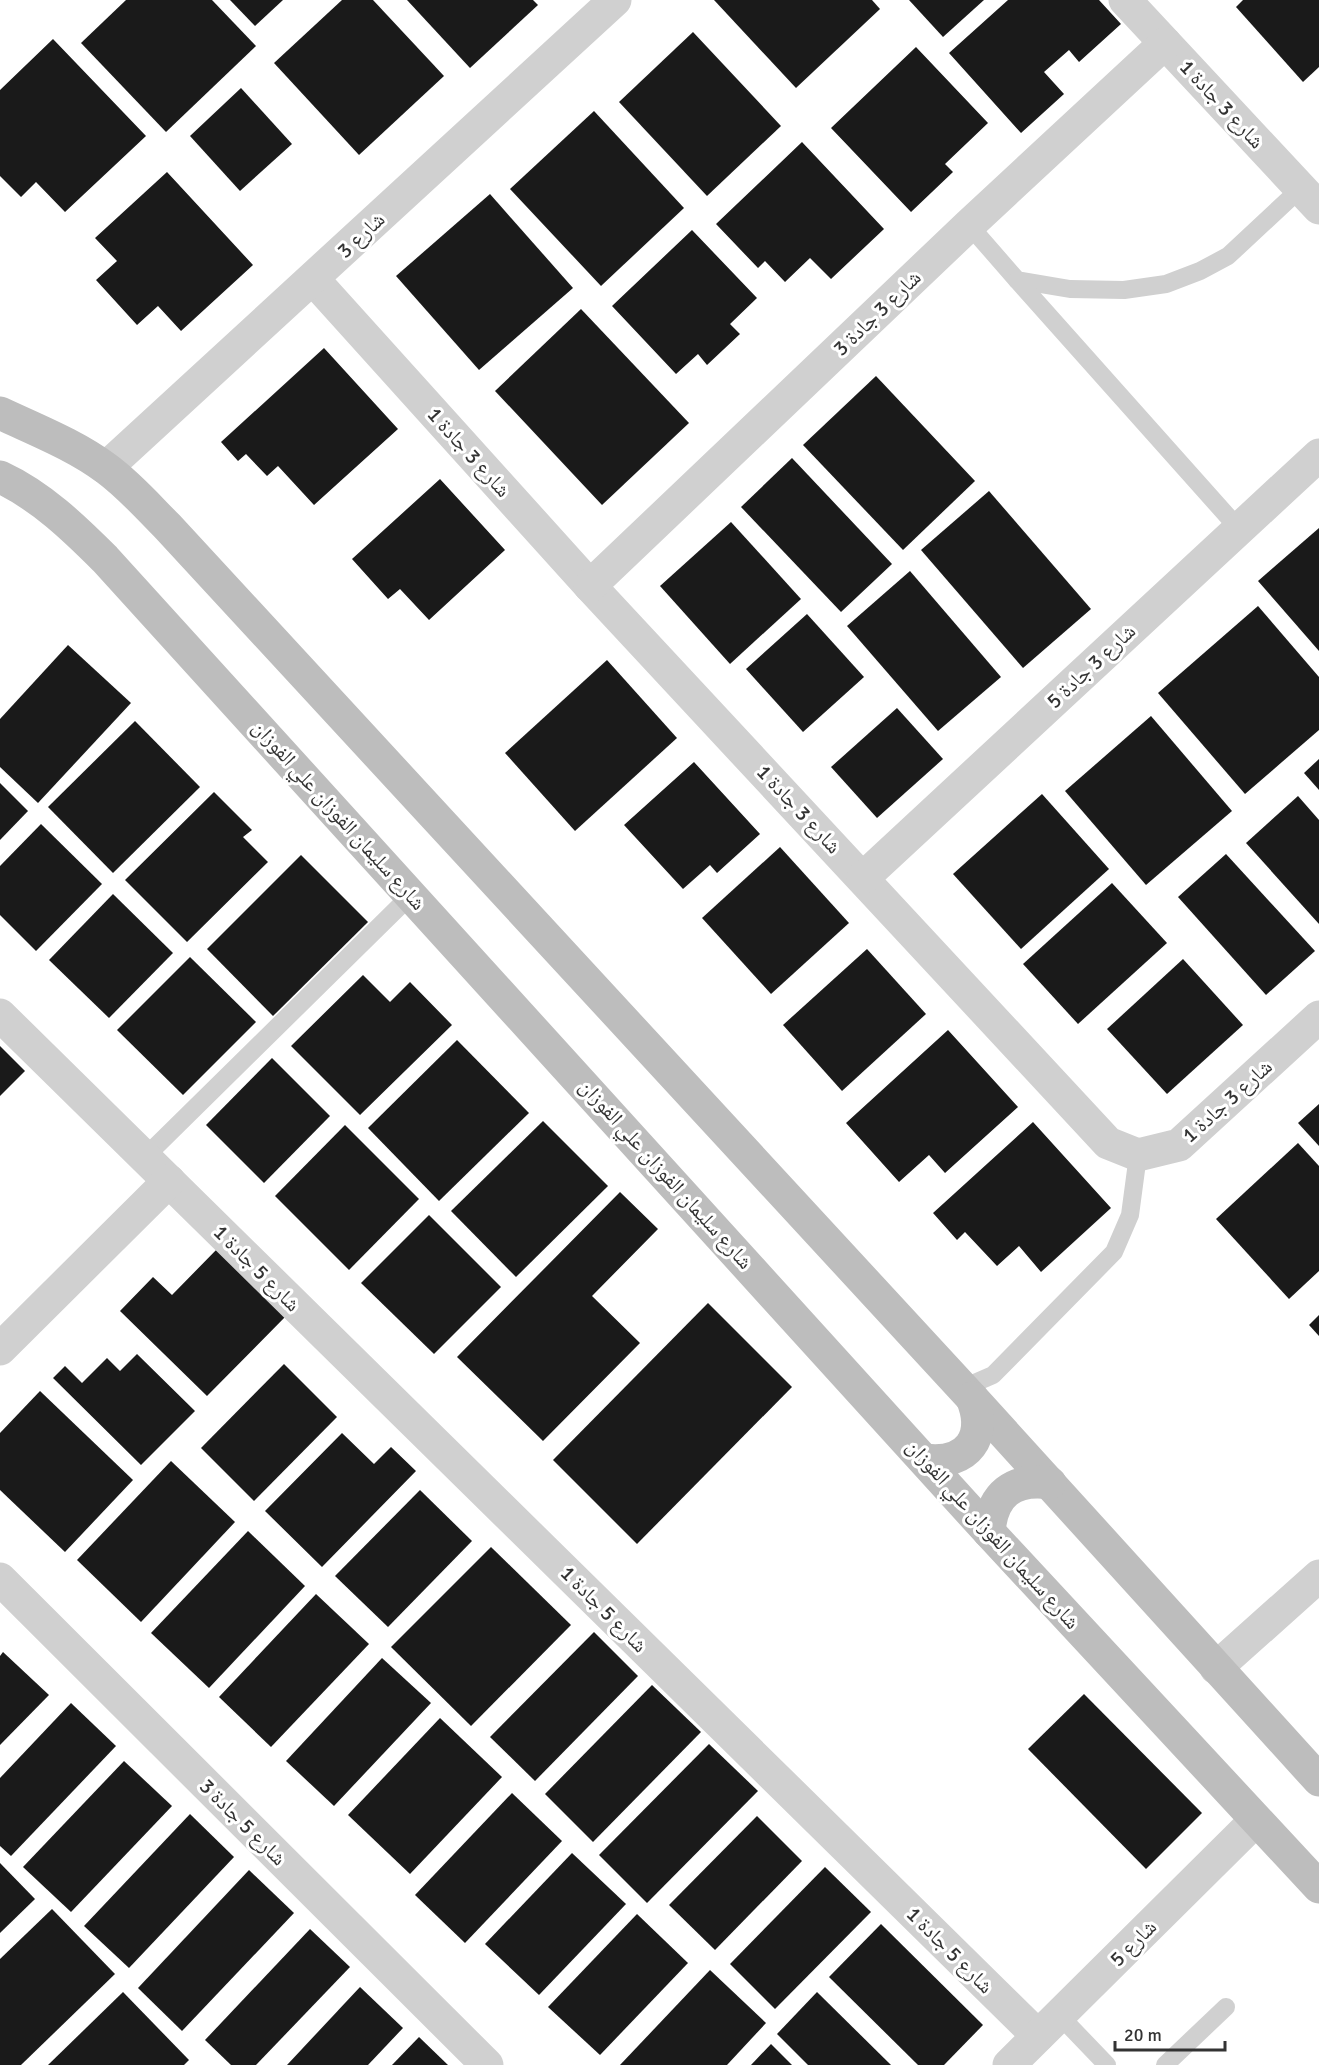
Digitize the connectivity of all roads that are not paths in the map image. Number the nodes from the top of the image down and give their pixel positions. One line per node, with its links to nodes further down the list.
1 (615, 0): 6 (street, شارع 3)
2 (1125, 0): 3 (street, شارع 3 جادة 1)
3 (1165, 43): 4 (street, شارع 3 جادة 1); 5 (street, شارع 3 جادة 3)
4 (1310, 198): 7 (lane)
5 (969, 225): 7 (lane); 13 (street, شارع 3 جادة 3)
6 (313, 279): 10 (street, شارع 3); 13 (street, شارع 3 جادة 1)
7 (1017, 280): 12 (lane)
8 (0, 413): 10 (street)
9 (1319, 454): 12 (street, شارع 3 جادة 5)
10 (106, 468): 22 (street)
11 (0, 477): 15 (street, شارع سليمان الفوزان علي الفوزان)
12 (1239, 529): 14 (street, شارع 3 جادة 5)
13 (590, 586): 14 (street, شارع 3 جادة 1)
14 (863, 878): 18 (street, شارع 3 جادة 1)
15 (411, 894): 19 (lane); 23 (street, شارع سليمان الفوزان علي الفوزان)
16 (0, 1015): 19 (street, شارع 5 جادة 1)
17 (1319, 1017): 18 (street, شارع 3 جادة 1)
18 (1138, 1155): 22 (lane)
19 (145, 1157): 20 (street, شارع 5 جادة 1)
20 (169, 1181): 21 (street); 33 (street, شارع 5 جادة 1)
21 (0, 1349)
22 (967, 1393): 23 (street); 24 (street)
23 (925, 1460): 25 (street, شارع سليمان الفوزان علي الفوزان)
24 (1050, 1483): 25 (street); 28 (street)
25 (990, 1532): 30 (street, شارع سليمان الفوزان علي الفوزان)
26 (1319, 1576): 28 (street)
27 (0, 1579): 34 (street, شارع 5 جادة 3)
28 (1216, 1668): 29 (street)
29 (1319, 1780)
30 (1256, 1820): 31 (street, شارع سليمان الفوزان علي الفوزان); 33 (street, شارع 5)
31 (1319, 1887)
32 (1226, 2007): 37 (lane)
33 (1049, 2026): 35 (street, شارع 5); 36 (lane)
34 (487, 2065)
35 (1009, 2065)
36 (1107, 2065)
37 (1165, 2065)

